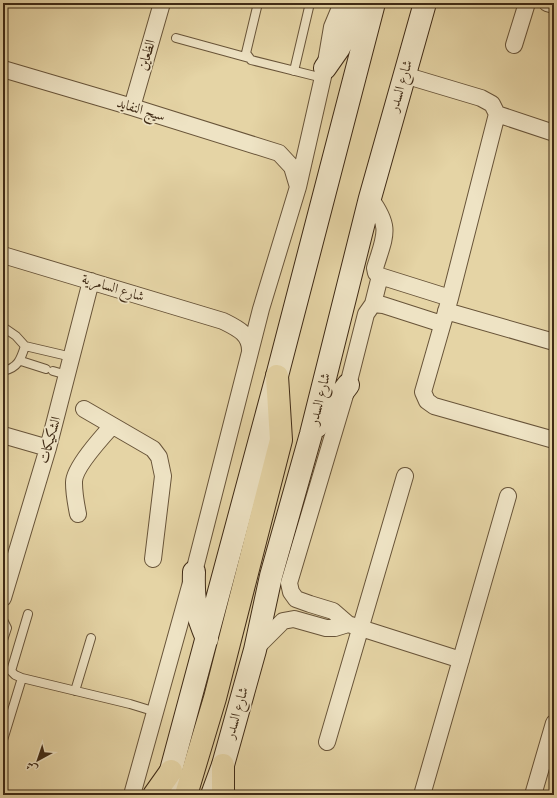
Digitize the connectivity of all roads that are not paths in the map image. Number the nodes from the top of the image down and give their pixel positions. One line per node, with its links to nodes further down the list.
1 (162, 3): 18 (street, الظعاين)
2 (258, 3): 13 (lane)
3 (310, 3): 15 (lane)
4 (342, 3): 16 (street)
5 (361, 3): 16 (main road)
6 (374, 3): 40 (main road)
7 (527, 3): 12 (street)
8 (547, 3): 9 (street)
9 (554, 5)
10 (422, 7): 17 (main road, شارع السدر)
11 (176, 38): 13 (lane)
12 (514, 45)
13 (248, 58): 15 (lane)
14 (3, 69): 18 (street, سيج النفايد)
15 (294, 71): 16 (lane)
16 (324, 73): 20 (street)
17 (404, 75): 19 (street); 24 (main road, شارع السدر)
18 (132, 107): 22 (street, سيج النفايد)
19 (497, 114): 21 (street); 30 (street)
20 (311, 132): 22 (street); 23 (street)
21 (554, 132)
22 (279, 154): 23 (street, سيج النفايد)
23 (298, 187): 29 (street)
24 (370, 198): 26 (street); 44 (main road, شارع السدر)
25 (3, 254): 27 (street, شارع السامرية)
26 (380, 276): 28 (street); 30 (street)
27 (91, 281): 31 (street, شارع السامرية); 36 (street, الشكيكات)
28 (373, 304): 30 (street); 41 (street)
29 (261, 309): 31 (street, شارع السامرية); 35 (street)
30 (446, 311): 33 (street); 46 (street)
31 (223, 321): 35 (street, شارع السامرية)
32 (3, 327): 34 (lane)
33 (554, 342)
34 (25, 346): 36 (lane); 37 (lane)
35 (250, 354): 52 (street)
36 (72, 357): 39 (street, الشكيكات)
37 (21, 361): 38 (lane); 39 (lane)
38 (3, 371)
39 (56, 371): 42 (street, الشكيكات)
40 (277, 376): 58 (main road); 73 (main road)
41 (348, 385): 44 (main road); 56 (street)
42 (73, 406): 43 (street); 47 (street, الشكيكات)
43 (112, 426): 50 (street); 51 (street)
44 (311, 434): 60 (main road, شارع السدر)
45 (3, 435): 47 (street)
46 (554, 440)
47 (48, 448): 53 (street, الشكيكات)
48 (405, 476): 56 (street)
49 (508, 496): 61 (street)
50 (78, 514)
51 (153, 559)
52 (194, 572): 58 (main road); 64 (street)
53 (3, 598)
54 (28, 614): 62 (lane)
55 (3, 620): 59 (lane)
56 (354, 626): 60 (street); 61 (street); 67 (street)
57 (91, 638): 63 (lane)
58 (207, 639): 69 (main road)
59 (3, 640)
60 (255, 650): 68 (main road, شارع السدر)
61 (461, 660): 76 (street)
62 (22, 678): 63 (lane); 66 (lane)
63 (75, 691): 64 (lane)
64 (156, 712): 70 (street)
65 (554, 724): 77 (street)
66 (3, 740)
67 (328, 742)
68 (223, 765): 74 (main road, شارع السدر); 75 (main road)
69 (171, 771): 71 (main road); 72 (main road)
70 (132, 795)
71 (154, 795)
72 (164, 795)
73 (186, 795)
74 (212, 795)
75 (223, 795)
76 (422, 795)
77 (533, 795)

